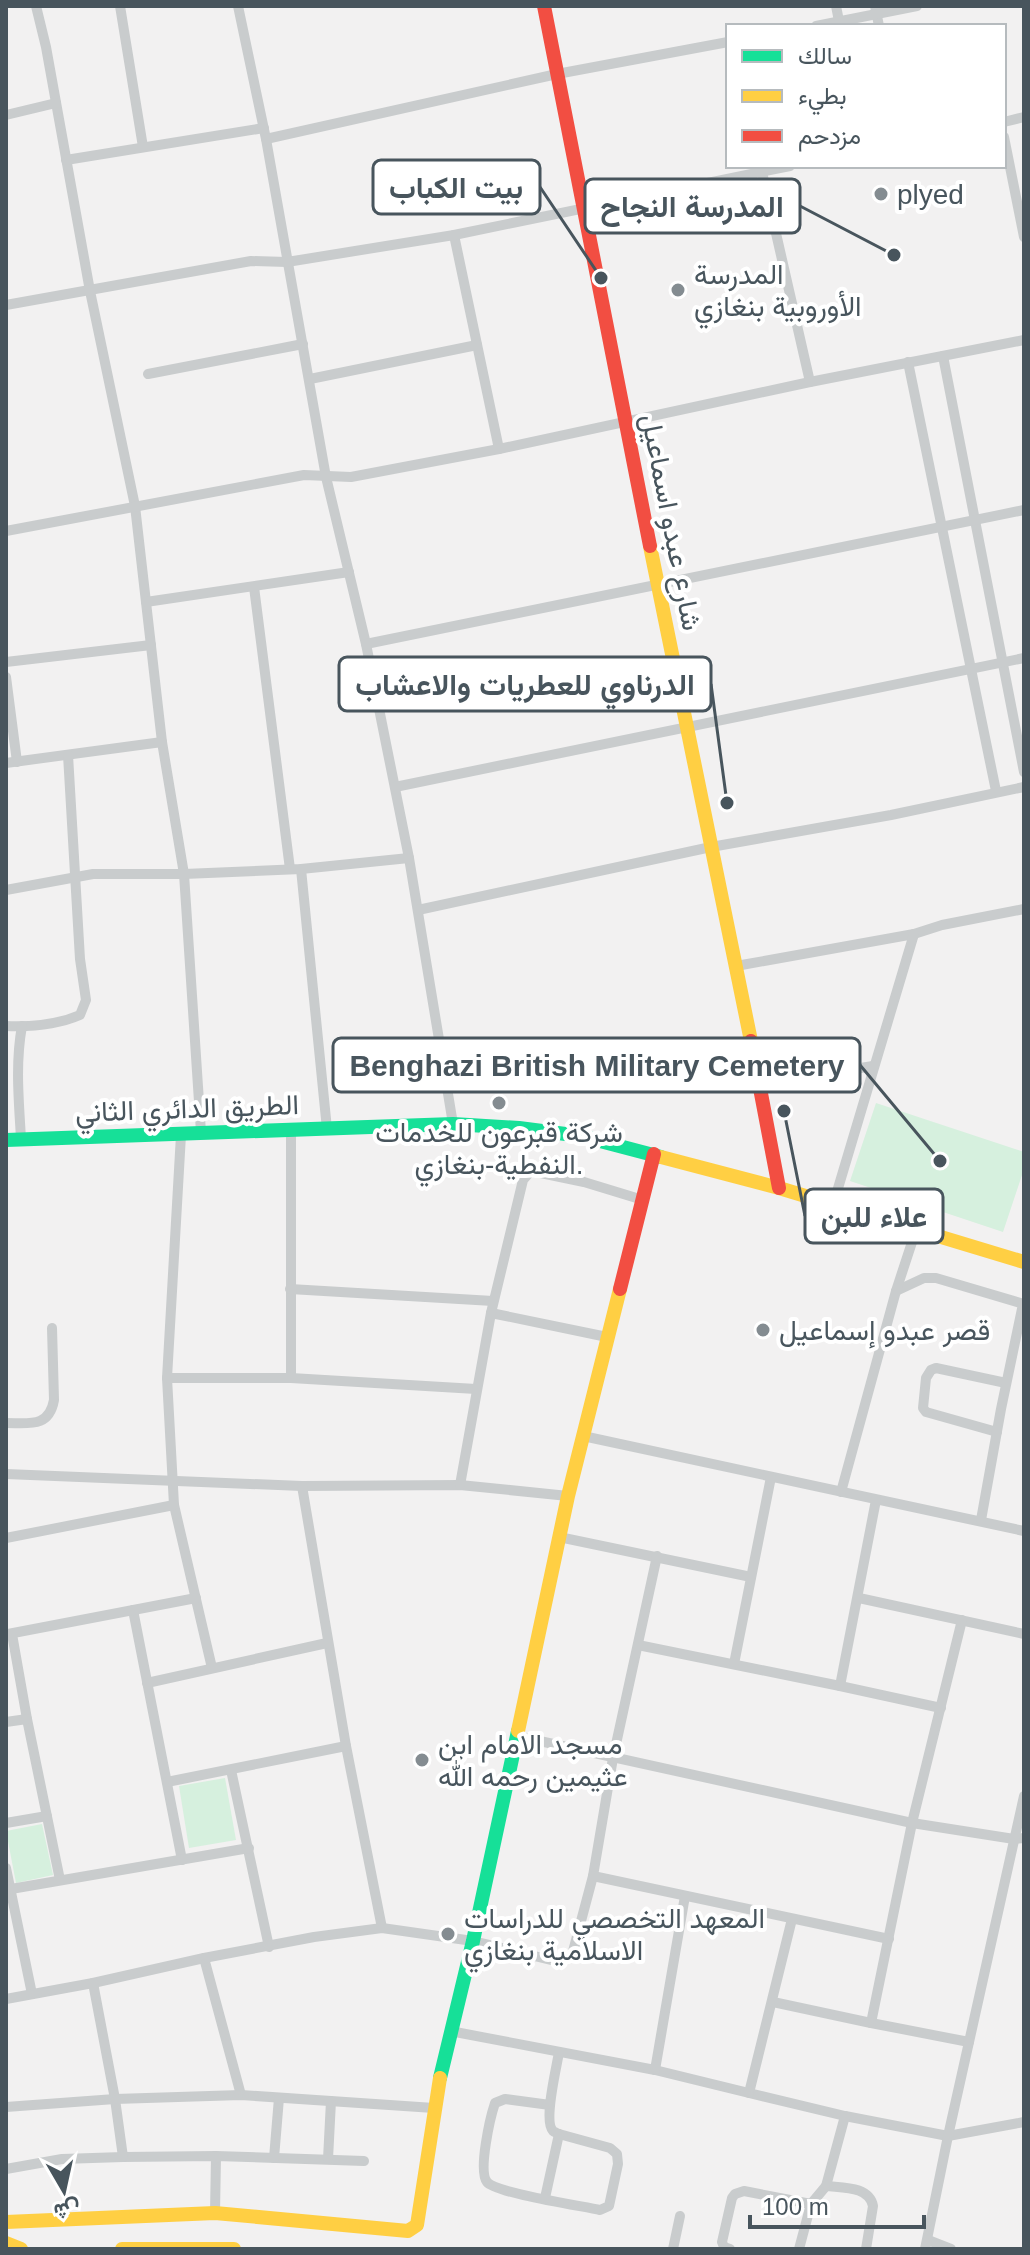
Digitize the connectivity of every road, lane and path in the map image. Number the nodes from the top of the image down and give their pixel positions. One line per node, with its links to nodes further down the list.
1 (36, 6): 11 (street)
2 (120, 6): 14 (street)
3 (238, 6): 13 (street)
4 (544, 6): 10 (street, شارع عبدو اسماعيل)
5 (836, 6): 8 (street)
6 (917, 6): 7 (street)
7 (876, 10): 8 (street)
8 (840, 24)
9 (726, 42): 10 (street)
10 (557, 74): 13 (street); 19 (street, شارع عبدو اسماعيل)
11 (56, 103): 12 (street); 16 (street)
12 (6, 115)
13 (265, 134): 14 (street); 22 (street)
14 (143, 147): 16 (street)
15 (1006, 147): 20 (street)
16 (66, 160): 23 (street)
17 (781, 168): 18 (street)
18 (762, 172): 19 (street); 32 (street)
19 (583, 210): 21 (street); 33 (street, شارع عبدو اسماعيل)
20 (1023, 231)
21 (454, 235): 22 (street); 27 (street)
22 (287, 262): 23 (street); 26 (street)
23 (90, 291): 24 (street); 36 (street)
24 (6, 305)
25 (1024, 340): 28 (street)
26 (303, 344): 30 (street); 31 (street)
27 (477, 345): 31 (street); 34 (street)
28 (943, 356): 29 (street); 38 (street)
29 (908, 362): 32 (street); 39 (street)
30 (148, 374)
31 (310, 379): 35 (street)
32 (810, 382): 33 (street)
33 (625, 421): 34 (street); 42 (street, شارع عبدو اسماعيل)
34 (499, 449): 35 (street)
35 (326, 477): 36 (street); 41 (street)
36 (135, 506): 40 (street); 44 (street)
37 (1024, 510): 38 (street)
38 (975, 519): 39 (street); 49 (street)
39 (941, 526): 42 (street); 50 (street)
40 (6, 531)
41 (349, 572): 43 (street); 45 (street)
42 (658, 583): 45 (street); 52 (street, شارع عبدو اسماعيل)
43 (254, 587): 44 (street); 62 (street)
44 (146, 602): 46 (street)
45 (366, 644): 57 (street)
46 (151, 645): 48 (street); 53 (street)
47 (1024, 658): 49 (street)
48 (6, 662)
49 (1001, 663): 50 (street); 56 (street)
50 (969, 668): 52 (street); 59 (street)
51 (6, 677): 55 (street)
52 (686, 728): 57 (street); 60 (street, شارع عبدو اسماعيل)
53 (162, 742): 54 (street); 63 (street)
54 (68, 755): 55 (street); 64 (street)
55 (11, 763)
56 (1024, 772)
57 (395, 787): 61 (street)
58 (1024, 787): 59 (street)
59 (996, 791): 60 (street)
60 (711, 847): 67 (street); 69 (street, شارع عبدو اسماعيل)
61 (409, 858): 62 (street); 67 (street)
62 (295, 869): 63 (street); 75 (street)
63 (184, 874): 64 (street); 77 (street)
64 (74, 876): 65 (street); 71 (street)
65 (6, 890)
66 (1024, 909): 68 (street)
67 (418, 910): 74 (street)
68 (914, 934): 69 (street); 72 (street)
69 (736, 966): 73 (street, شارع عبدو اسماعيل)
70 (6, 1026): 71 (street)
71 (22, 1026): 79 (street)
72 (873, 1066): 73 (street); 83 (street)
73 (760, 1084): 81 (street, شارع عبدو اسماعيل)
74 (453, 1124): 75 (street, الطريق الدائري الثاني); 80 (street, الطريق الدائري الثاني)
75 (327, 1129): 76 (street, الطريق الدائري الثاني)
76 (291, 1130): 77 (street, الطريق الدائري الثاني); 86 (street)
77 (201, 1132): 78 (street, الطريق الدائري الثاني)
78 (181, 1135): 79 (street, الطريق الدائري الثاني); 92 (street)
79 (14, 1140)
80 (654, 1154): 81 (street, الطريق الدائري الثاني); 82 (street)
81 (779, 1188): 83 (street, الطريق الدائري الثاني)
82 (643, 1200): 89 (street); 91 (street)
83 (833, 1205): 84 (street, الطريق الدائري الثاني)
84 (916, 1230): 85 (street, الطريق الدائري الثاني); 87 (street)
85 (1024, 1261)
86 (290, 1289): 89 (street); 93 (street)
87 (896, 1291): 88 (street); 104 (street)
88 (1023, 1304): 94 (street)
89 (492, 1307): 91 (street); 95 (street)
90 (52, 1328): 96 (street)
91 (607, 1337): 98 (street)
92 (167, 1378): 93 (street); 101 (street)
93 (291, 1378): 95 (street)
94 (1006, 1383): 97 (street); 97 (street)
95 (476, 1389): 102 (street)
96 (6, 1423)
97 (997, 1432): 108 (street)
98 (583, 1436): 100 (street); 105 (street)
99 (6, 1474): 101 (street)
100 (771, 1477): 104 (street); 113 (street)
101 (172, 1482): 103 (street); 107 (street)
102 (460, 1485): 103 (street); 105 (street)
103 (302, 1486): 120 (street)
104 (841, 1492): 106 (street)
105 (568, 1496): 110 (street)
106 (876, 1500): 108 (street); 115 (street)
107 (174, 1505): 111 (street); 114 (street)
108 (981, 1520): 109 (street)
109 (1024, 1531)
110 (559, 1537): 112 (street); 129 (street)
111 (6, 1538)
112 (657, 1556): 113 (street); 121 (street)
113 (751, 1577): 122 (street)
114 (196, 1598): 116 (street); 123 (street)
115 (859, 1598): 117 (street); 125 (street)
116 (133, 1610): 118 (street); 124 (street)
117 (962, 1620): 119 (street); 126 (street)
118 (9, 1634): 127 (street)
119 (1024, 1634)
120 (327, 1643): 123 (street); 130 (street)
121 (638, 1645): 122 (street); 131 (street)
122 (734, 1664): 125 (street)
123 (212, 1668): 124 (street)
124 (147, 1683): 133 (street)
125 (840, 1686): 126 (street)
126 (941, 1708): 137 (street)
127 (27, 1719): 128 (street); 135 (street)
128 (6, 1722)
129 (517, 1736): 131 (street); 149 (street)
130 (346, 1746): 132 (street); 147 (street)
131 (613, 1758): 137 (street); 142 (street)
132 (231, 1770): 133 (street); 139 (street)
133 (167, 1782): 140 (street)
134 (1024, 1796): 138 (street)
135 (47, 1816): 136 (street); 143 (street)
136 (6, 1823)
137 (912, 1823): 138 (street); 148 (street)
138 (1019, 1838): 158 (street)
139 (249, 1848): 140 (street); 150 (street)
140 (182, 1860): 143 (street)
141 (6, 1868): 144 (street)
142 (593, 1876): 145 (street); 149 (street)
143 (60, 1880): 144 (street)
144 (11, 1889): 153 (street)
145 (685, 1896): 146 (street); 160 (street)
146 (792, 1919): 148 (street); 155 (street)
147 (382, 1928): 149 (street); 150 (street)
148 (889, 1939): 156 (street)
149 (473, 1941): 157 (street)
150 (269, 1947): 151 (street)
151 (204, 1958): 152 (street); 162 (street)
152 (93, 1983): 153 (street); 164 (street)
153 (32, 1994): 154 (street)
154 (6, 1999)
155 (773, 2002): 156 (street); 161 (street)
156 (871, 2023): 158 (street)
157 (450, 2031): 159 (street); 168 (street)
158 (969, 2042): 172 (street)
159 (559, 2052): 160 (street); 166 (street)
160 (655, 2070): 161 (street)
161 (749, 2093): 169 (street)
162 (241, 2095): 163 (street); 164 (street)
163 (279, 2098): 165 (street); 175 (street)
164 (115, 2099): 167 (street); 174 (street)
165 (331, 2101): 168 (street); 176 (street)
166 (550, 2105): 171 (street); 180 (street)
167 (6, 2107)
168 (434, 2108): 182 (street)
169 (845, 2116): 172 (street); 179 (street)
170 (1024, 2122): 172 (street)
171 (559, 2134): 180 (street); 180 (street)
172 (948, 2136): 186 (street)
173 (216, 2156): 174 (street); 175 (street); 182 (street)
174 (123, 2157): 178 (street)
175 (274, 2158): 176 (street)
176 (328, 2159): 177 (street)
177 (364, 2161)
178 (6, 2169)
179 (826, 2186): 181 (street); 193 (street)
180 (545, 2198)
181 (811, 2204): 191 (street); 192 (street)
182 (215, 2213): 184 (street)
183 (680, 2216): 190 (street)
184 (6, 2222)
185 (6, 2243): 187 (street)
186 (926, 2245): 194 (street)
187 (21, 2249)
188 (122, 2249): 189 (street)
189 (234, 2249)
190 (673, 2249)
191 (730, 2249)
192 (799, 2249)
193 (866, 2249)
194 (951, 2249)

